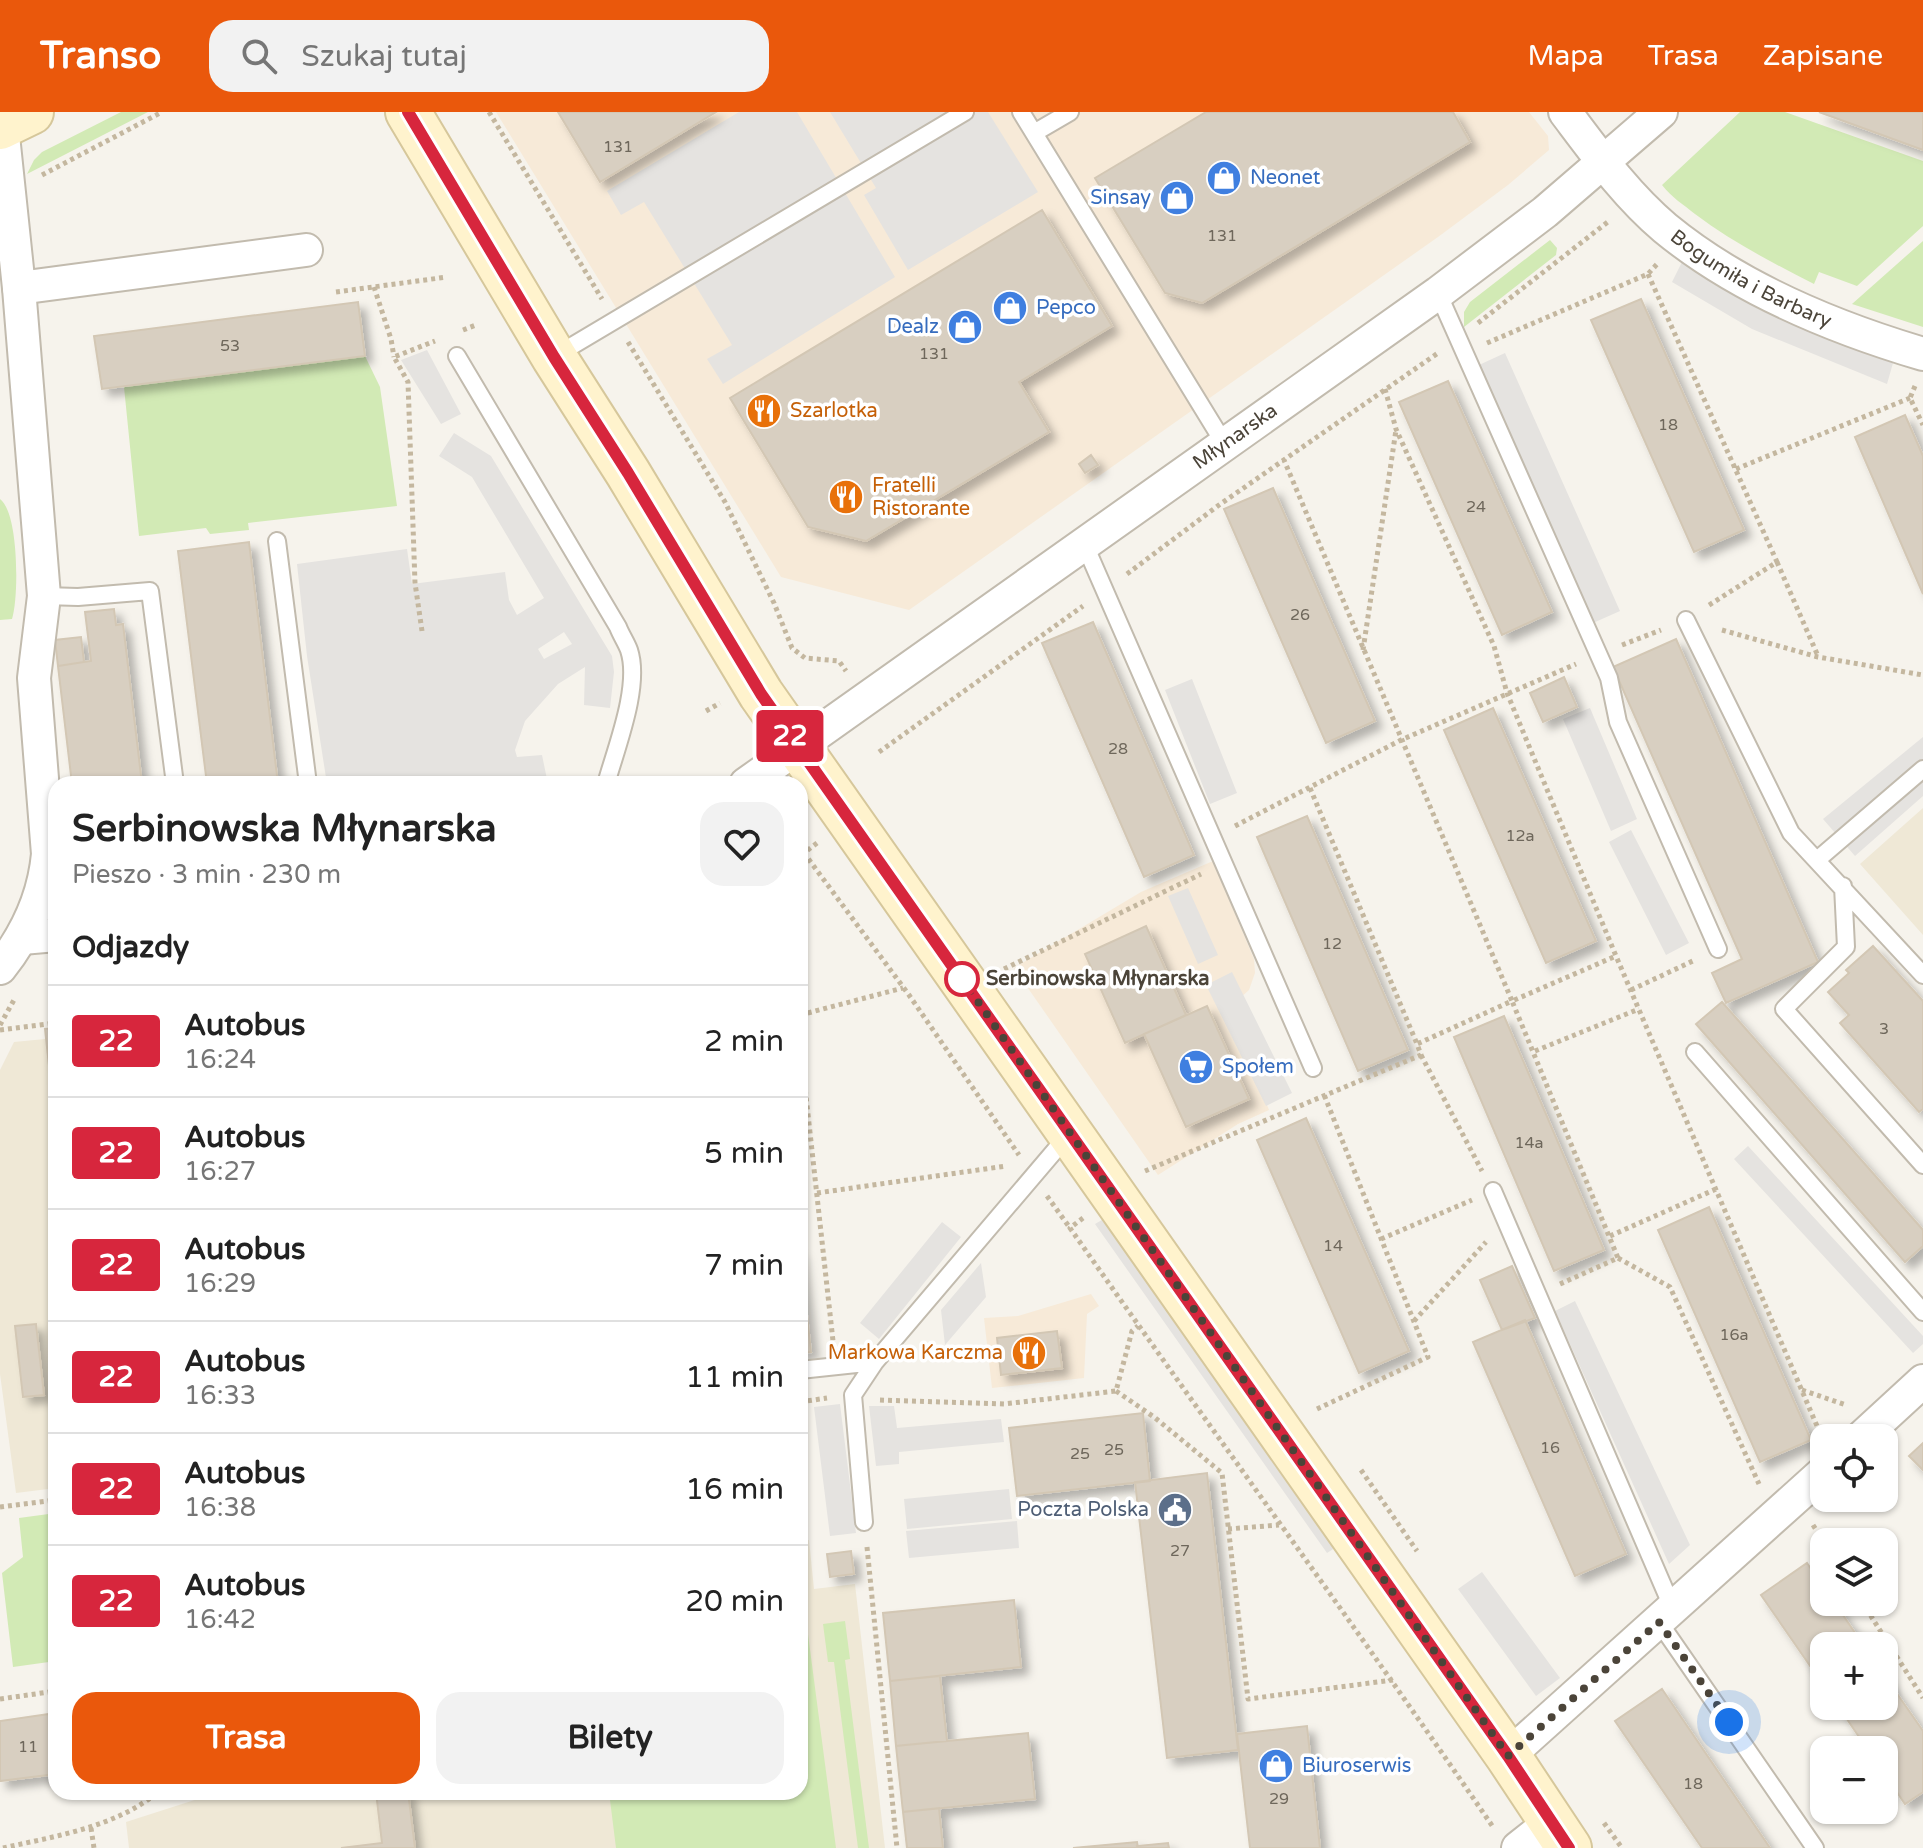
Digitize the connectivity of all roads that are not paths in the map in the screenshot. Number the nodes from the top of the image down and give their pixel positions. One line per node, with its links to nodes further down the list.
1 (408, 112): 14 (street)
2 (965, 112): 14 (lane)
3 (1021, 112): 8 (lane)
4 (1070, 112): 8 (lane)
5 (1565, 112): 9 (street, Bogumiła i Barbary)
6 (1661, 112): 9 (street, Młynarska)
7 (11, 122): 11 (street)
8 (1034, 133): 16 (lane)
9 (1604, 163): 12 (street, Młynarska); 15 (street, Bogumiła i Barbary)
10 (306, 250): 11 (street)
11 (19, 288): 19 (street)
12 (1438, 293): 16 (street, Młynarska); 31 (lane)
13 (457, 356): 25 (lane)
14 (554, 357): 21 (street)
15 (1921, 364)
16 (1224, 443): 18 (street, Młynarska)
17 (277, 541): 24 (lane)
18 (1084, 543): 21 (street, Młynarska); 35 (lane)
19 (44, 596): 23 (lane); 30 (street)
20 (1686, 620): 27 (lane)
21 (797, 746): 26 (street, Młynarska); 36 (street)
22 (1923, 769): 27 (lane)
23 (174, 776)
24 (307, 776)
25 (608, 776)
26 (757, 776)
27 (1817, 860): 28 (lane)
28 (1843, 886): 33 (lane); 37 (lane)
29 (48, 936): 30 (street)
30 (22, 938): 32 (street)
31 (1718, 949)
32 (0, 968)
33 (1923, 975)
34 (1695, 1052): 39 (lane)
35 (1313, 1068)
36 (1070, 1133): 40 (lane); 47 (street)
37 (1923, 1165)
38 (1493, 1191): 46 (lane)
39 (1923, 1312)
40 (875, 1362): 41 (lane); 45 (lane)
41 (808, 1369)
42 (1923, 1381): 43 (street)
43 (1876, 1424)
44 (1810, 1485): 46 (street)
45 (864, 1522)
46 (1666, 1615): 47 (street); 50 (lane)
47 (1508, 1756): 48 (street)
48 (1560, 1835): 49 (street)
49 (1518, 1848)
50 (1815, 1848)

